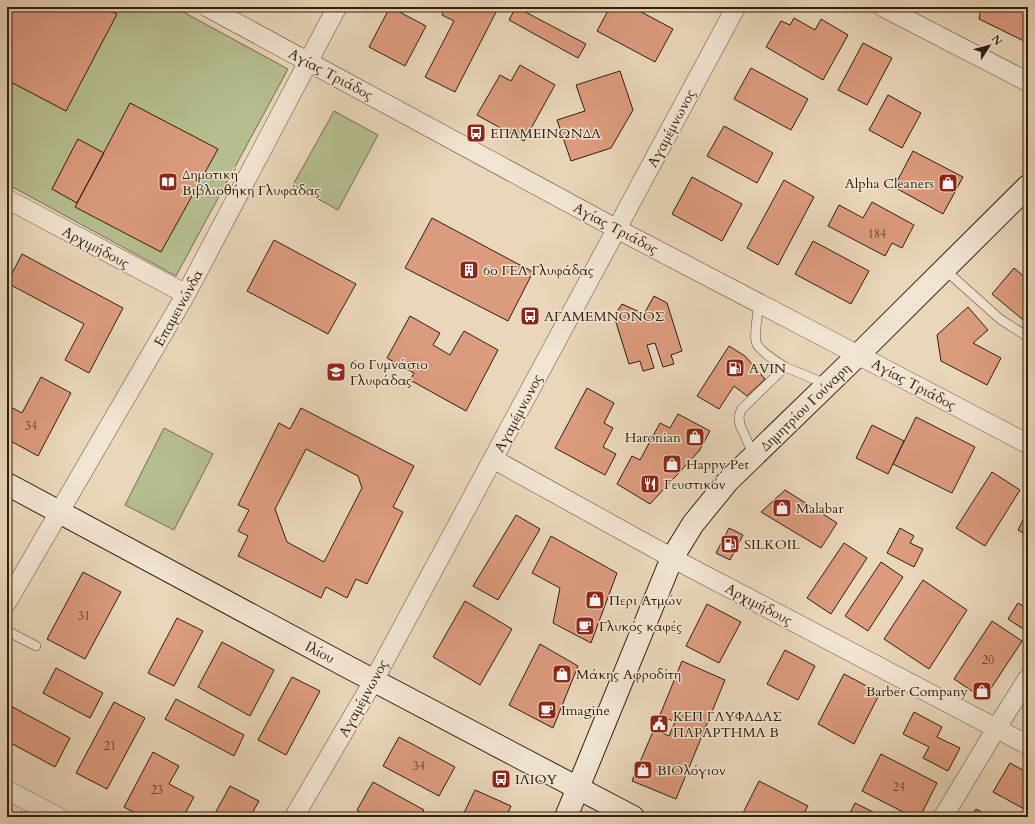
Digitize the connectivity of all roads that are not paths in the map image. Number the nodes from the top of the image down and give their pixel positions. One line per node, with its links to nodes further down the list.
1 (207, 7): 5 (street, Αγίας Τριάδος)
2 (337, 7): 5 (street, Επαμεινώνδα)
3 (736, 7): 9 (street, Αγαμέμνωνος)
4 (883, 7): 6 (street)
5 (308, 62): 9 (street, Αγίας Τριάδος); 11 (street, Επαμεινώνδα)
6 (1028, 82)
7 (1028, 186): 10 (main road, Δημητρίου Γούναρη)
8 (7, 199): 11 (street, Αρχιμήδους)
9 (617, 229): 12 (street, Αγίας Τριάδος); 19 (street, Αγαμέμνωνος)
10 (944, 269): 13 (lane); 14 (main road, Δημητρίου Γούναρη)
11 (186, 294): 21 (street, Επαμεινώνδα)
12 (759, 303): 14 (street, Αγίας Τριάδος); 15 (lane)
13 (1028, 337)
14 (858, 354): 16 (main road, Δημητρίου Γούναρη); 17 (street, Αγίας Τριάδος)
15 (785, 367): 16 (lane); 18 (lane)
16 (827, 385): 18 (main road, Δημητρίου Γούναρη)
17 (1028, 444)
18 (754, 456): 22 (main road, Δημητρίου Γούναρη)
19 (493, 459): 22 (street, Αρχιμήδους); 27 (street, Αγαμέμνωνος)
20 (7, 484): 21 (main road, Ιλίου)
21 (60, 513): 23 (street, Επαμεινώνδα); 27 (main road, Ιλίου)
22 (672, 558): 28 (street, Αρχιμήδους); 30 (main road, Δημητρίου Γούναρη)
23 (7, 602)
24 (7, 631): 25 (lane)
25 (36, 646)
26 (1028, 678): 28 (street)
27 (374, 680): 30 (main road, Ιλίου); 33 (street, Αγαμέμνωνος)
28 (996, 729): 29 (street, Αρχιμήδους); 36 (street)
29 (1028, 745)
30 (578, 788): 34 (main road, Δημητρίου Γούναρη); 35 (main road, Ιλίου)
31 (7, 790): 32 (street)
32 (58, 817)
33 (294, 817)
34 (566, 817)
35 (633, 817)
36 (944, 817)

